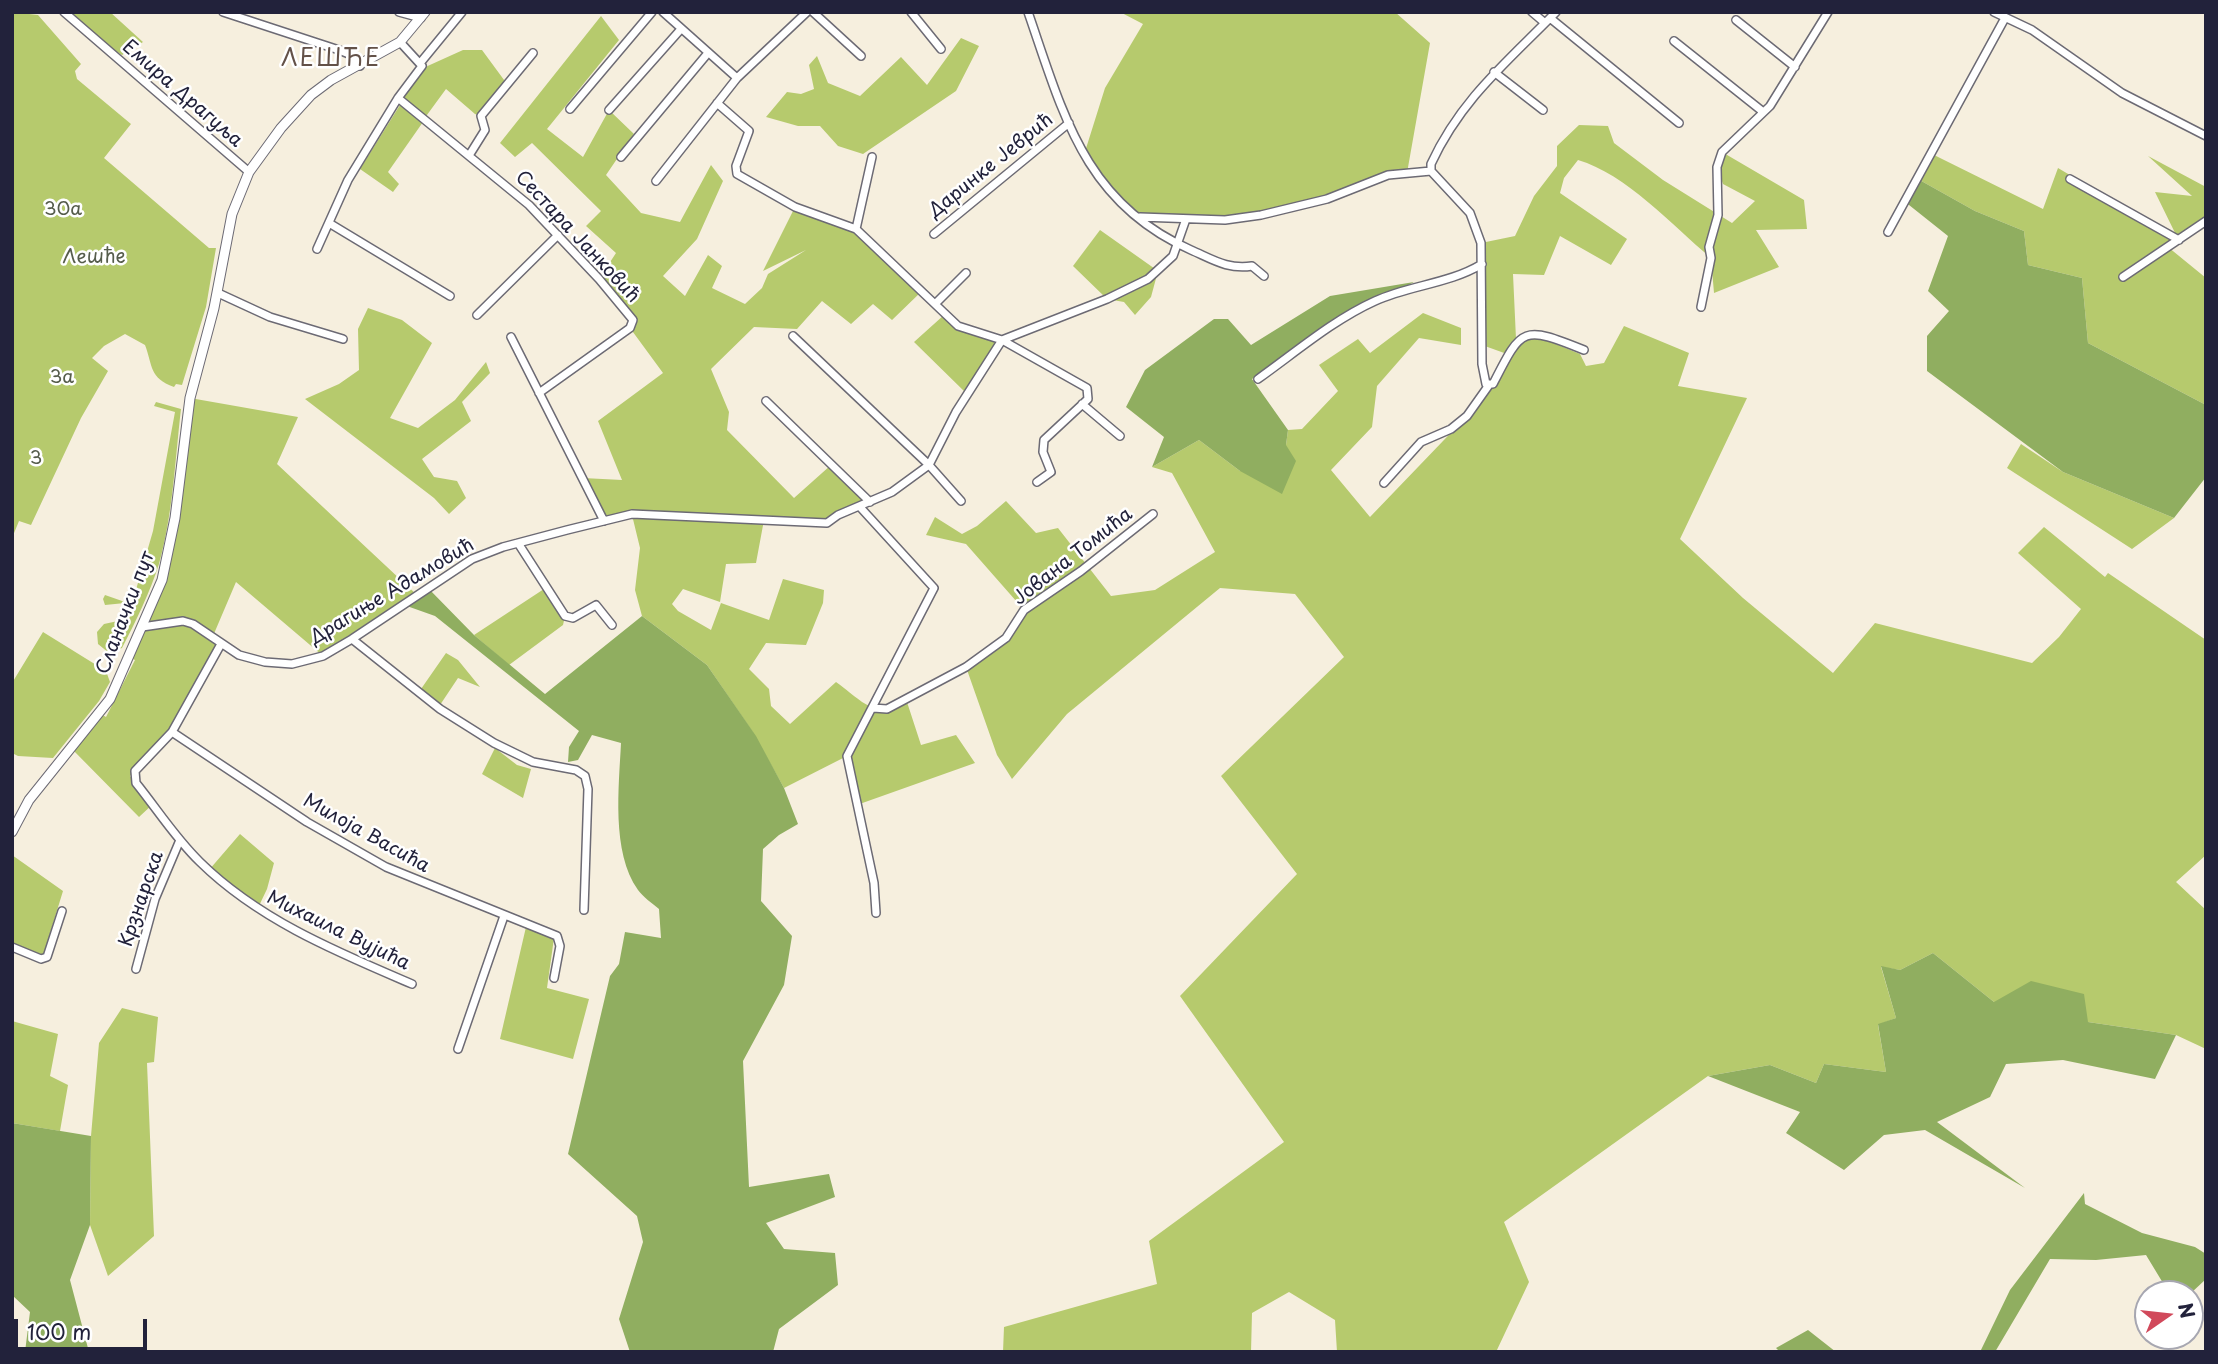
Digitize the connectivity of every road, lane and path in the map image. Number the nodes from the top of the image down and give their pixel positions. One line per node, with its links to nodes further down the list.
1 (64, 12): 43 (street, Емира Драгуља)
2 (223, 12): 26 (street)
3 (399, 12): 14 (street)
4 (462, 12): 25 (street)
5 (652, 12): 32 (street)
6 (663, 12): 18 (street)
7 (807, 12): 29 (street)
8 (813, 12): 24 (street)
9 (911, 12): 21 (street)
10 (1028, 12): 36 (street, Даринке Јеврић)
11 (1532, 12): 15 (street)
12 (1828, 12): 27 (street)
13 (1994, 12): 16 (street)
14 (423, 15): 20 (street, Сланачки пут)
15 (1551, 18): 28 (street); 37 (street)
16 (2006, 18): 38 (street); 51 (street)
17 (1736, 20): 27 (street)
18 (681, 29): 23 (street); 33 (street)
19 (1674, 41): 35 (street)
20 (400, 42): 25 (street); 26 (street, Сланачки пут)
21 (941, 49)
22 (533, 53): 39 (street)
23 (708, 53): 29 (street); 40 (street)
24 (861, 56)
25 (421, 62): 30 (street)
26 (360, 66): 43 (street, Сланачки пут)
27 (1795, 68): 35 (street)
28 (1494, 72): 34 (street); 42 (street)
29 (737, 78): 31 (street)
30 (398, 98): 39 (street, Сестара Јанковић); 49 (street)
31 (717, 103): 45 (street); 50 (street)
32 (570, 109)
33 (609, 110)
34 (1543, 110)
35 (1762, 111): 64 (street)
36 (1069, 123): 46 (street, Даринке Јеврић); 52 (street, Даринке Јеврић)
37 (1679, 123)
38 (2206, 136)
39 (470, 154): 53 (street, Сестара Јанковић)
40 (621, 157)
41 (872, 158): 50 (street)
42 (1431, 171): 47 (street); 57 (street)
43 (249, 172): 61 (street, Сланачки пут)
44 (2070, 179): 54 (street)
45 (656, 181)
46 (1139, 217): 47 (street); 55 (street, Даринке Јеврић)
47 (1186, 219): 55 (street)
48 (2206, 221): 54 (street)
49 (329, 223): 56 (street); 62 (street)
50 (856, 229): 63 (street)
51 (1888, 232)
52 (933, 234)
53 (558, 235): 65 (street); 73 (street, Сестара Јанковић)
54 (2179, 240): 60 (street)
55 (1179, 244): 59 (street); 69 (street)
56 (317, 249)
57 (1482, 264): 71 (street); 72 (street)
58 (966, 273): 63 (street)
59 (1264, 276)
60 (2123, 277)
61 (218, 293): 68 (street); 87 (street, Сланачки пут)
62 (450, 296)
63 (935, 304): 69 (street)
64 (1700, 307)
65 (477, 315)
66 (793, 336): 77 (street)
67 (511, 337): 73 (street)
68 (343, 339)
69 (1002, 340): 75 (street); 77 (street, Драгиње Адамовић)
70 (1584, 350): 72 (street)
71 (1258, 379)
72 (1489, 385): 79 (street)
73 (539, 393): 84 (street)
74 (766, 401): 81 (street)
75 (1082, 404): 76 (street); 78 (street)
76 (1120, 436)
77 (929, 465): 80 (street); 81 (street, Драгиње Адамовић)
78 (1037, 482)
79 (1384, 483)
80 (961, 501)
81 (870, 502): 82 (street, Драгиње Адамовић)
82 (860, 507): 84 (street, Драгиње Адамовић); 90 (street)
83 (1153, 514): 90 (street, Јована Томића)
84 (604, 521): 85 (street, Драгиње Адамовић)
85 (518, 543): 86 (street); 88 (street, Драгиње Адамовић)
86 (612, 625)
87 (142, 627): 89 (street, Драгиње Адамовић); 92 (street, Сланачки пут)
88 (352, 639): 89 (street, Драгиње Адамовић); 94 (street)
89 (221, 644): 91 (street, Михаила Вујића)
90 (873, 708): 96 (street)
91 (172, 732): 93 (street, Михаила Вујића); 97 (street, Милоја Васића)
92 (12, 832)
93 (180, 840): 99 (street, Крзнарска); 101 (street, Михаила Вујића)
94 (584, 909)
95 (62, 911): 98 (street)
96 (876, 913)
97 (504, 916): 100 (street, Милоја Васића); 102 (street)
98 (12, 947)
99 (136, 969)
100 (554, 978)
101 (412, 984)
102 (458, 1049)

